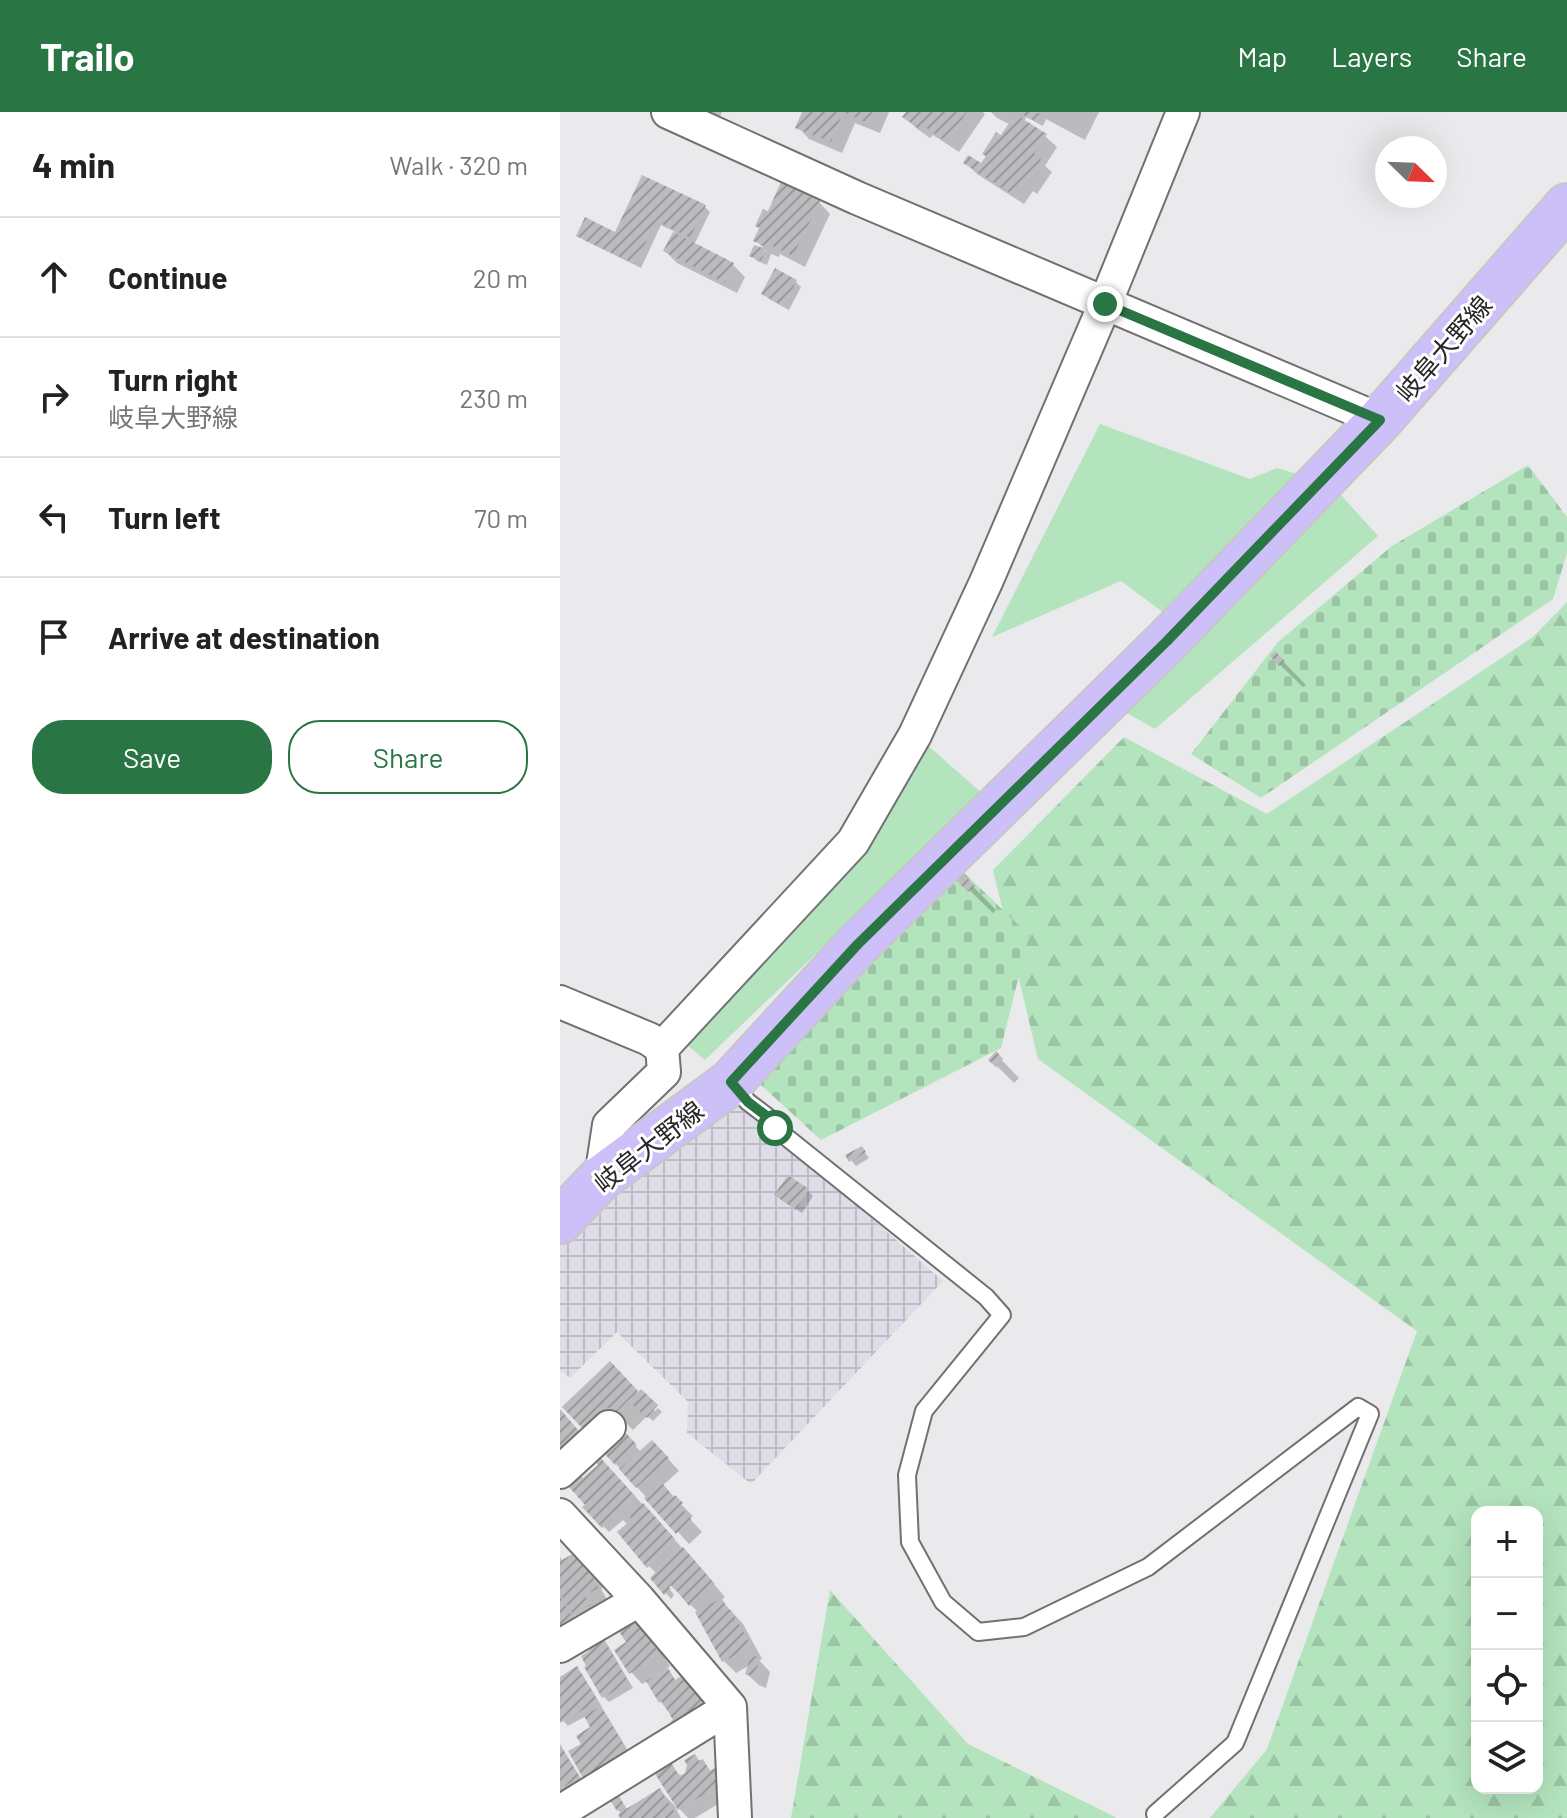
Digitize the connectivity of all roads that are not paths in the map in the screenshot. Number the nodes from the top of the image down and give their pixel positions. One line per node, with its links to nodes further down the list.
1 (668, 112): 4 (street)
2 (1183, 112): 4 (street)
3 (1567, 206): 5 (main road, 岐阜大野線)
4 (1105, 304): 5 (street); 7 (street)
5 (1380, 420): 8 (main road, 岐阜大野線)
6 (560, 1002): 7 (street)
7 (662, 1048): 9 (street)
8 (731, 1082): 9 (main road, 岐阜大野線); 18 (lane)
9 (601, 1178): 10 (main road, 岐阜大野線)
10 (560, 1221)
11 (609, 1427): 12 (street)
12 (560, 1472)
13 (560, 1515): 14 (street)
14 (639, 1600): 15 (street); 16 (street)
15 (560, 1646)
16 (730, 1707): 17 (street); 19 (street)
17 (560, 1812)
18 (1155, 1814)
19 (735, 1818)

